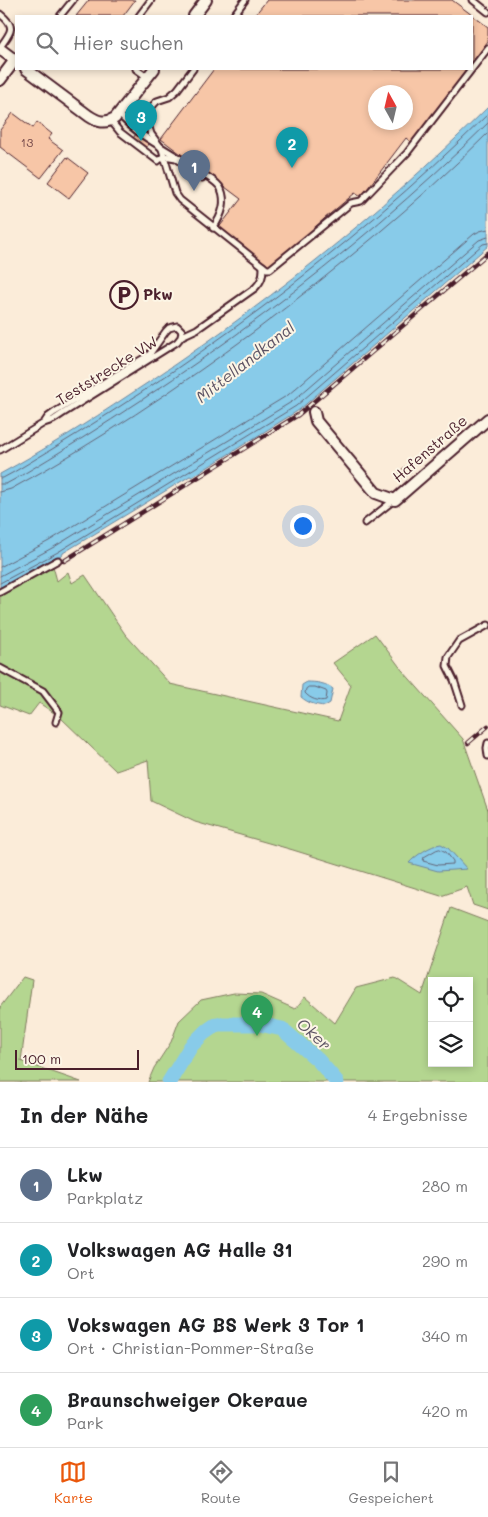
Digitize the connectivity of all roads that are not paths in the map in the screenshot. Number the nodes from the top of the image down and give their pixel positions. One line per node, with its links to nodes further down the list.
1 (73, 0): 8 (lane)
2 (151, 0): 9 (lane)
3 (206, 0): 10 (street)
4 (245, 0): 11 (lane)
5 (473, 0): 6 (lane)
6 (488, 12)
7 (0, 14): 12 (lane)
8 (61, 15)
9 (140, 15)
10 (195, 15)
11 (234, 15)
12 (0, 48): 14 (street)
13 (488, 48): 16 (lane)
14 (15, 60)
15 (15, 62): 23 (street)
16 (473, 67)
17 (27, 70): 24 (street)
18 (137, 70): 22 (lane)
19 (153, 70): 22 (street)
20 (192, 70): 25 (lane)
21 (471, 70): 29 (lane)
22 (147, 77): 24 (street)
23 (0, 80)
24 (115, 117): 25 (lane); 26 (lane)
25 (159, 145): 26 (lane); 28 (lane)
26 (164, 156): 27 (lane); 28 (lane)
27 (202, 178)
28 (213, 228): 29 (lane)
29 (263, 266): 30 (lane, Teststrecke VW)
30 (181, 337): 31 (lane, Teststrecke VW); 31 (lane, Teststrecke VW); 34 (lane, Teststrecke VW)
31 (149, 355): 34 (lane, Teststrecke VW)
32 (314, 412): 36 (street, Hafenstraße)
33 (488, 419): 36 (street, Hafenstraße)
34 (44, 423): 35 (lane, Teststrecke VW)
35 (0, 450)
36 (395, 500): 37 (lane)
37 (365, 524)
38 (58, 560): 39 (lane)
39 (0, 592)
40 (488, 625): 42 (lane)
41 (0, 668): 43 (lane)
42 (462, 705)
43 (56, 722)
44 (488, 743): 45 (lane)
45 (488, 756)

